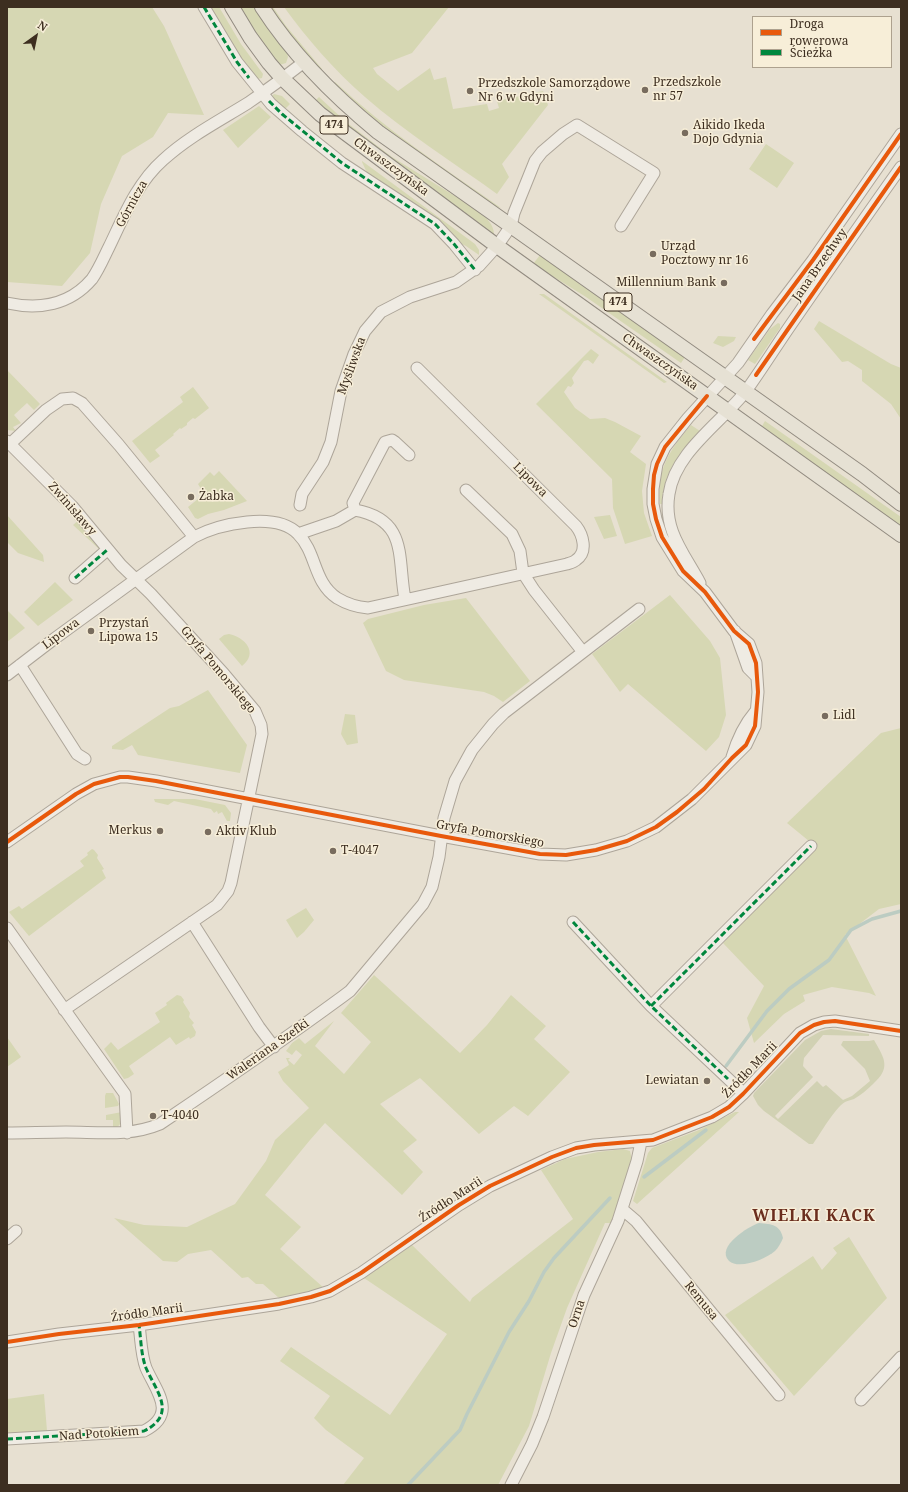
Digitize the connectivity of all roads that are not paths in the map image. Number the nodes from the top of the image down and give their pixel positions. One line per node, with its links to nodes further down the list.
1 (204, 7): 6 (street)
2 (232, 7): 5 (main road, Chwaszczyńska / 474)
3 (262, 7): 4 (main road, Chwaszczyńska / 474)
4 (304, 62): 5 (street, Górnicza); 9 (main road, Chwaszczyńska / 474)
5 (282, 78): 6 (street, Górnicza); 11 (main road, Chwaszczyńska / 474)
6 (262, 93): 12 (street); 13 (street, Górnicza)
7 (901, 134): 15 (street, Jana Brzechwy)
8 (901, 167): 16 (street, Jana Brzechwy)
9 (511, 226): 10 (street); 11 (street); 15 (main road, Chwaszczyńska / 474)
10 (621, 226)
11 (497, 246): 12 (street, Myśliwska); 17 (main road, Chwaszczyńska / 474)
12 (475, 270): 23 (street, Myśliwska)
13 (7, 303)
14 (417, 368): 29 (street, Lipowa)
15 (725, 378): 16 (main road, Chwaszczyńska / 474); 17 (street, Jana Brzechwy)
16 (746, 391): 18 (street, Jana Brzechwy); 22 (main road, Chwaszczyńska / 474)
17 (707, 396): 18 (main road, Chwaszczyńska / 474); 32 (street, Gryfa Pomorskiego)
18 (728, 411): 26 (main road, Chwaszczyńska / 474); 32 (street, Gryfa Pomorskiego)
19 (9, 442): 27 (street); 28 (street, Zwinisławy)
20 (409, 455): 24 (street)
21 (466, 490): 29 (street)
22 (901, 504)
23 (300, 505)
24 (355, 510): 25 (street); 33 (street)
25 (298, 534): 27 (street, Lipowa); 33 (street, Lipowa)
26 (901, 535)
27 (194, 537): 31 (street)
28 (107, 550): 30 (street); 31 (street, Zwinisławy)
29 (523, 573): 33 (street, Lipowa); 35 (street)
30 (75, 578)
31 (136, 580): 36 (street, Lipowa); 38 (street, Gryfa Pomorskiego)
32 (704, 592): 39 (street, Gryfa Pomorskiego)
33 (405, 599)
34 (639, 609): 35 (street, Gryfa Pomorskiego)
35 (584, 652): 39 (street, Gryfa Pomorskiego)
36 (11, 670): 37 (street)
37 (85, 759)
38 (249, 800): 39 (street, Gryfa Pomorskiego); 40 (street, Gryfa Pomorskiego); 42 (street, Gryfa Pomorskiego)
39 (441, 836): 48 (street, Waleriana Szefki)
40 (7, 842)
41 (811, 846): 45 (street)
42 (192, 922): 46 (street, Gryfa Pomorskiego); 48 (street)
43 (573, 922): 45 (street, Źródło Marii)
44 (7, 928): 46 (street)
45 (651, 1006): 49 (street, Źródło Marii)
46 (64, 1010): 51 (street)
47 (901, 1031): 49 (street, Źródło Marii)
48 (274, 1047): 51 (street, Waleriana Szefki)
49 (743, 1094): 52 (street, Źródło Marii)
50 (7, 1133): 51 (street, Waleriana Szefki)
51 (127, 1133)
52 (640, 1142): 53 (street, Orna); 54 (street, Źródło Marii)
53 (622, 1209): 57 (street, Remusa); 60 (street, Orna)
54 (139, 1325): 55 (street, Źródło Marii); 59 (street, Nad Potokiem)
55 (7, 1342)
56 (901, 1357): 58 (street)
57 (779, 1395)
58 (861, 1400)
59 (7, 1440)
60 (511, 1485)

